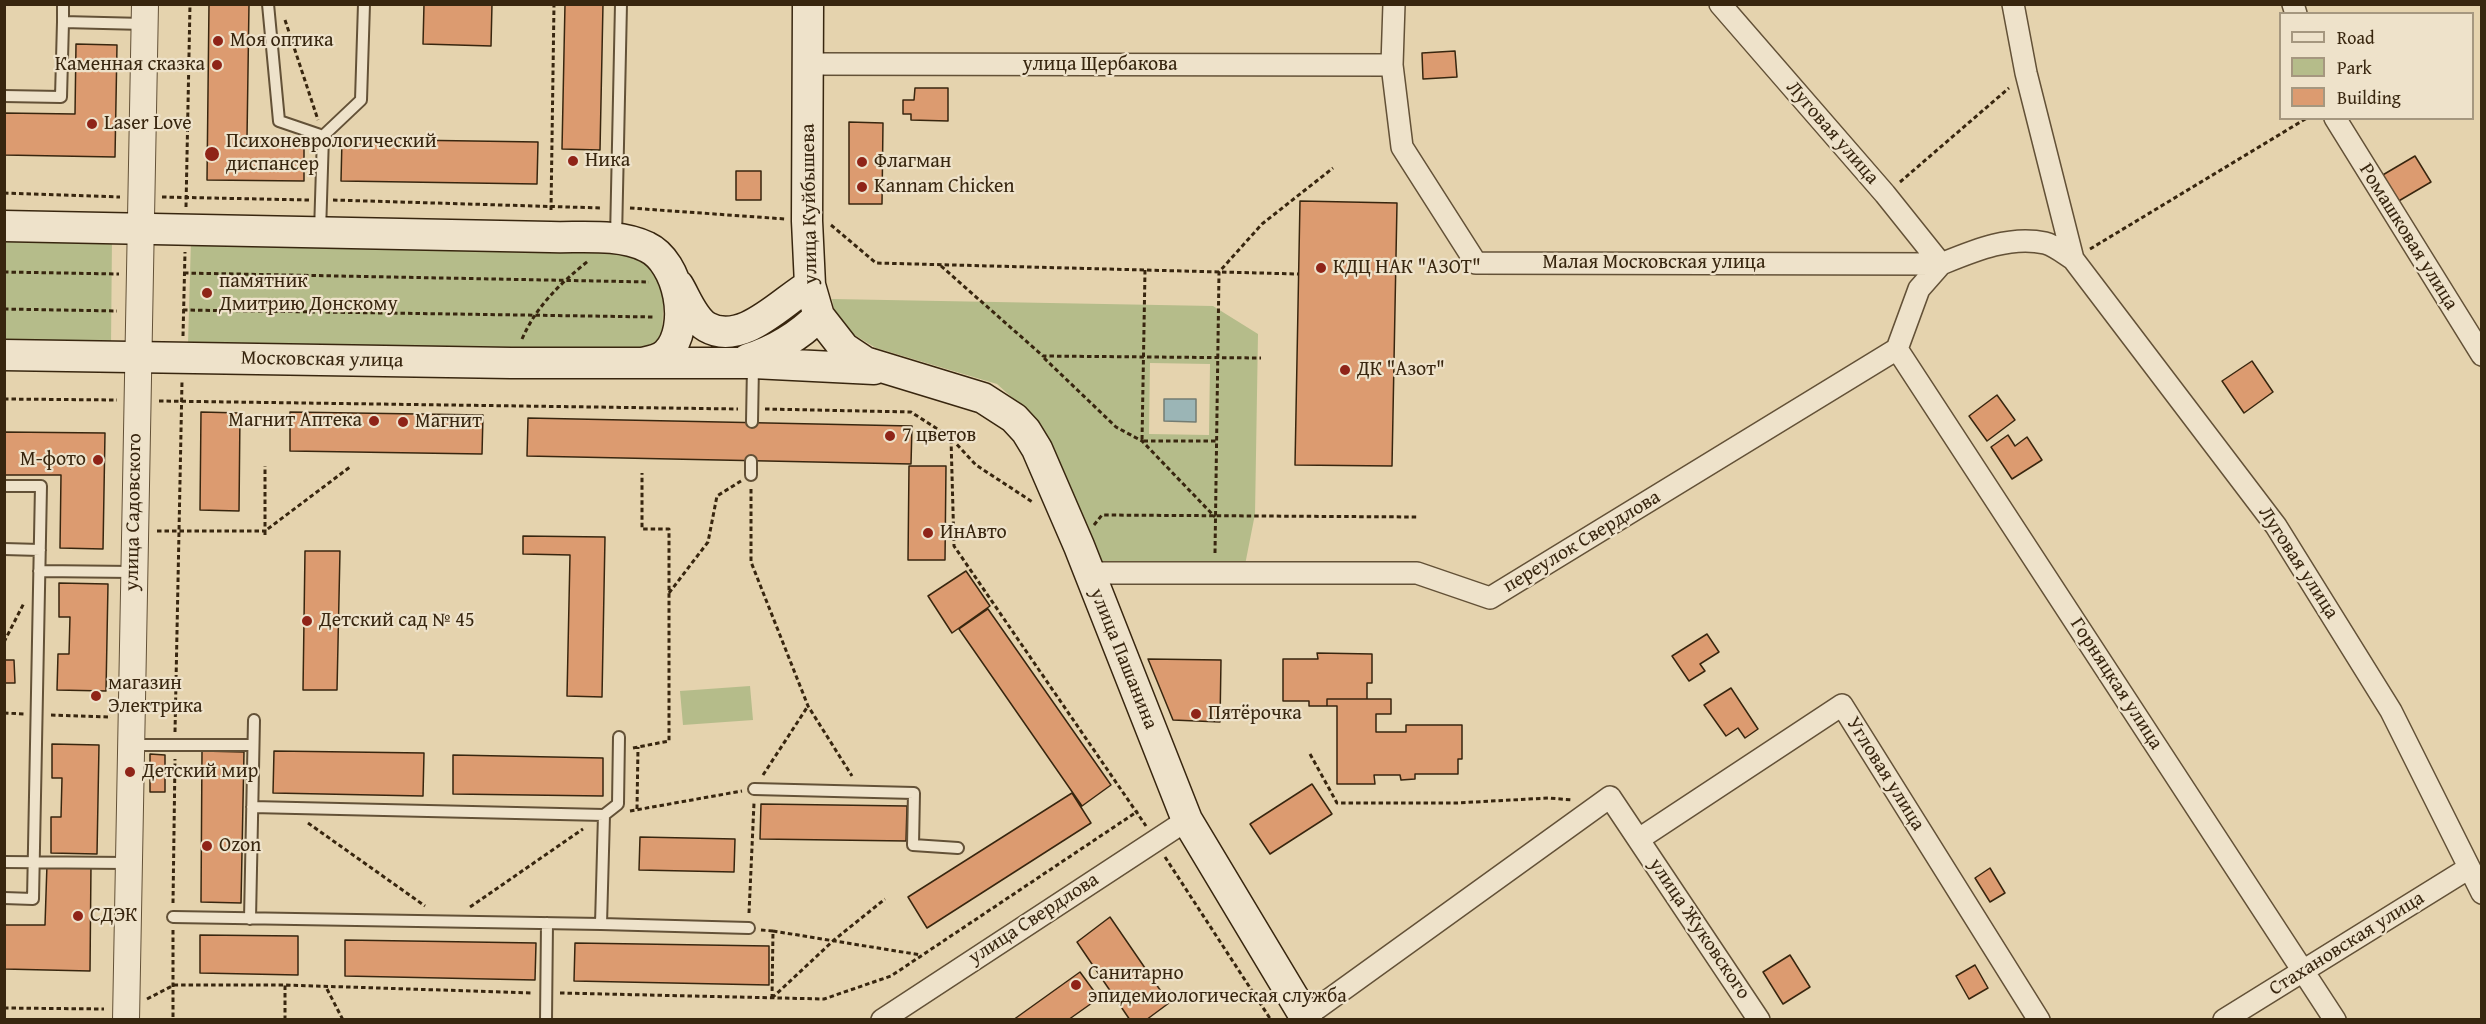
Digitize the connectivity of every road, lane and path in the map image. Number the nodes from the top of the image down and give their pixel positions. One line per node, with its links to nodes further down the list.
1 (63, 4): 13 (lane)
2 (190, 4): 25 (path)
3 (268, 4): 20 (lane)
4 (364, 4): 20 (lane)
5 (554, 4): 29 (path)
6 (621, 4): 27 (lane)
7 (808, 4): 14 (main road, улица Куйбышева)
8 (1394, 4): 15 (street)
9 (1720, 4): 23 (street, Луговая улица)
10 (2013, 4): 16 (street, Луговая улица)
11 (144, 14): 13 (lane); 24 (street, улица Садовского)
12 (284, 15): 20 (path)
13 (63, 22): 17 (lane)
14 (808, 64): 15 (street, улица Щербакова); 47 (main road, улица Куйбышева)
15 (1392, 65): 37 (street, Малая Московская улица)
16 (2026, 74): 23 (path); 36 (street, Луговая улица)
17 (4, 96)
18 (2304, 120): 36 (path)
19 (2336, 120): 56 (street, Ромашковая улица)
20 (323, 136): 26 (lane)
21 (1334, 168): 41 (path)
22 (4, 194): 24 (path)
23 (1885, 194): 37 (street, Луговая улица)
24 (141, 197): 25 (path); 32 (street, улица Садовского)
25 (186, 197): 26 (path); 33 (path)
26 (321, 200): 29 (path); 34 (lane)
27 (618, 208): 28 (path); 29 (path); 35 (lane)
28 (792, 220)
29 (550, 222): 34 (main road); 35 (main road)
30 (827, 222): 38 (path)
31 (4, 226): 32 (main road)
32 (140, 229): 33 (main road); 59 (street, улица Садовского)
33 (185, 230): 34 (main road); 42 (path)
34 (320, 232)
35 (616, 239): 45 (path); 46 (main road)
36 (2073, 259): 37 (street, Луговая улица); 122 (street, Луговая улица)
37 (1941, 264): 54 (street, Луговая улица)
38 (939, 265): 39 (path); 57 (path)
39 (1145, 270): 41 (path); 58 (path)
40 (4, 272): 43 (path)
41 (1220, 272): 44 (path); 60 (path)
42 (184, 273): 45 (path); 49 (path)
43 (119, 274)
44 (1298, 274)
45 (564, 281): 46 (path); 51 (path)
46 (663, 281): 47 (main road); 65 (main road)
47 (810, 285): 52 (main road, улица Куйбышева)
48 (4, 309): 50 (path)
49 (183, 310): 51 (path); 61 (path)
50 (119, 311)
51 (533, 315): 53 (path); 64 (path)
52 (819, 316): 63 (main road); 66 (main road, улица Куйбышева)
53 (660, 317)
54 (1897, 349): 92 (street, переулок Свердлова); 135 (street, Горняцкая улица)
55 (4, 355): 59 (main road, Московская улица)
56 (2481, 355)
57 (1043, 356): 58 (path); 73 (path)
58 (1144, 356): 60 (path); 73 (path)
59 (138, 357): 61 (main road, Московская улица); 68 (street, улица Садовского)
60 (1218, 357): 62 (path); 74 (path)
61 (182, 358): 64 (main road, Московская улица); 69 (path)
62 (1261, 358)
63 (747, 361): 65 (main road, Московская улица); 66 (main road, Московская улица); 70 (lane)
64 (511, 363): 65 (main road, Московская улица)
65 (640, 364)
66 (883, 369): 89 (main road, улица Пашанина)
67 (4, 399): 68 (path)
68 (136, 400): 69 (path); 85 (street, улица Садовского)
69 (181, 401): 70 (path); 84 (path)
70 (752, 409): 71 (lane); 72 (path)
71 (752, 422)
72 (950, 437): 81 (path); 113 (path)
73 (1142, 441): 74 (path); 82 (path)
74 (1216, 441): 82 (path)
75 (751, 461): 79 (lane)
76 (265, 466): 86 (path)
77 (350, 467): 86 (path)
78 (642, 473): 93 (path)
79 (751, 475): 93 (path); 95 (path)
80 (4, 486): 88 (lane)
81 (1039, 506)
82 (1215, 517): 83 (path); 89 (path); 92 (path)
83 (1418, 517)
84 (180, 531): 85 (path); 86 (path); 101 (path)
85 (134, 532): 91 (street, улица Садовского)
86 (265, 533)
87 (4, 549): 88 (lane)
88 (40, 550): 90 (lane)
89 (1084, 559): 92 (street, переулок Свердлова); 115 (main road, улица Пашанина)
90 (39, 571): 91 (lane); 94 (path); 97 (lane)
91 (133, 572): 102 (street, улица Садовского)
92 (1215, 574)
93 (669, 593): 104 (path)
94 (4, 642)
95 (808, 706): 107 (path); 108 (path)
96 (4, 713): 97 (path)
97 (37, 715): 98 (path); 120 (lane)
98 (113, 717)
99 (254, 720): 103 (lane)
100 (619, 736): 105 (lane)
101 (175, 744): 102 (lane); 103 (lane); 126 (path)
102 (130, 745): 121 (street, улица Садовского)
103 (253, 746): 110 (lane)
104 (638, 747): 105 (path); 112 (path)
105 (619, 751): 114 (lane)
106 (1310, 754): 109 (path)
107 (754, 789): 108 (lane); 112 (path); 131 (path)
108 (862, 792): 118 (lane)
109 (1610, 796): 116 (street, улица Жуковского); 143 (street)
110 (252, 807): 111 (lane); 127 (lane)
111 (287, 808): 114 (lane); 128 (path)
112 (637, 809): 114 (path)
113 (1138, 811): 117 (path); 134 (path)
114 (604, 815): 128 (path); 130 (lane)
115 (1187, 820): 117 (street, улица Свердлова); 143 (main road, улица Пашанина)
116 (1639, 839): 150 (street, улица Жуковского); 151 (street, Угловая улица)
117 (1154, 840): 148 (street, улица Свердлова); 149 (path)
118 (958, 848)
119 (4, 862): 120 (lane)
120 (34, 863): 121 (lane); 124 (lane)
121 (128, 863): 142 (street, улица Садовского)
122 (2469, 868): 123 (street, Луговая улица); 135 (street, Стахановская улица)
123 (2481, 893)
124 (4, 898)
125 (885, 899): 133 (path)
126 (173, 917): 127 (lane); 136 (path)
127 (250, 918): 128 (lane)
128 (447, 922): 129 (lane)
129 (547, 923): 130 (lane); 139 (lane)
130 (601, 924): 131 (lane)
131 (749, 928): 132 (path)
132 (773, 931): 133 (path); 140 (path)
133 (834, 940): 134 (path); 140 (path)
134 (922, 955): 140 (path)
135 (2304, 971): 152 (street, Стахановская улица); 153 (street, Горняцкая улица)
136 (174, 985): 137 (path); 142 (path); 144 (path)
137 (285, 985): 138 (path); 145 (path)
138 (327, 988): 139 (path); 146 (path)
139 (546, 993): 140 (path); 147 (lane)
140 (772, 998)
141 (4, 1008): 142 (path)
142 (126, 1015)
143 (1306, 1018)
144 (174, 1020)
145 (285, 1020)
146 (343, 1020)
147 (546, 1020)
148 (882, 1020)
149 (1271, 1020)
150 (1759, 1020)
151 (2038, 1020)
152 (2224, 1020)
153 (2335, 1020)

